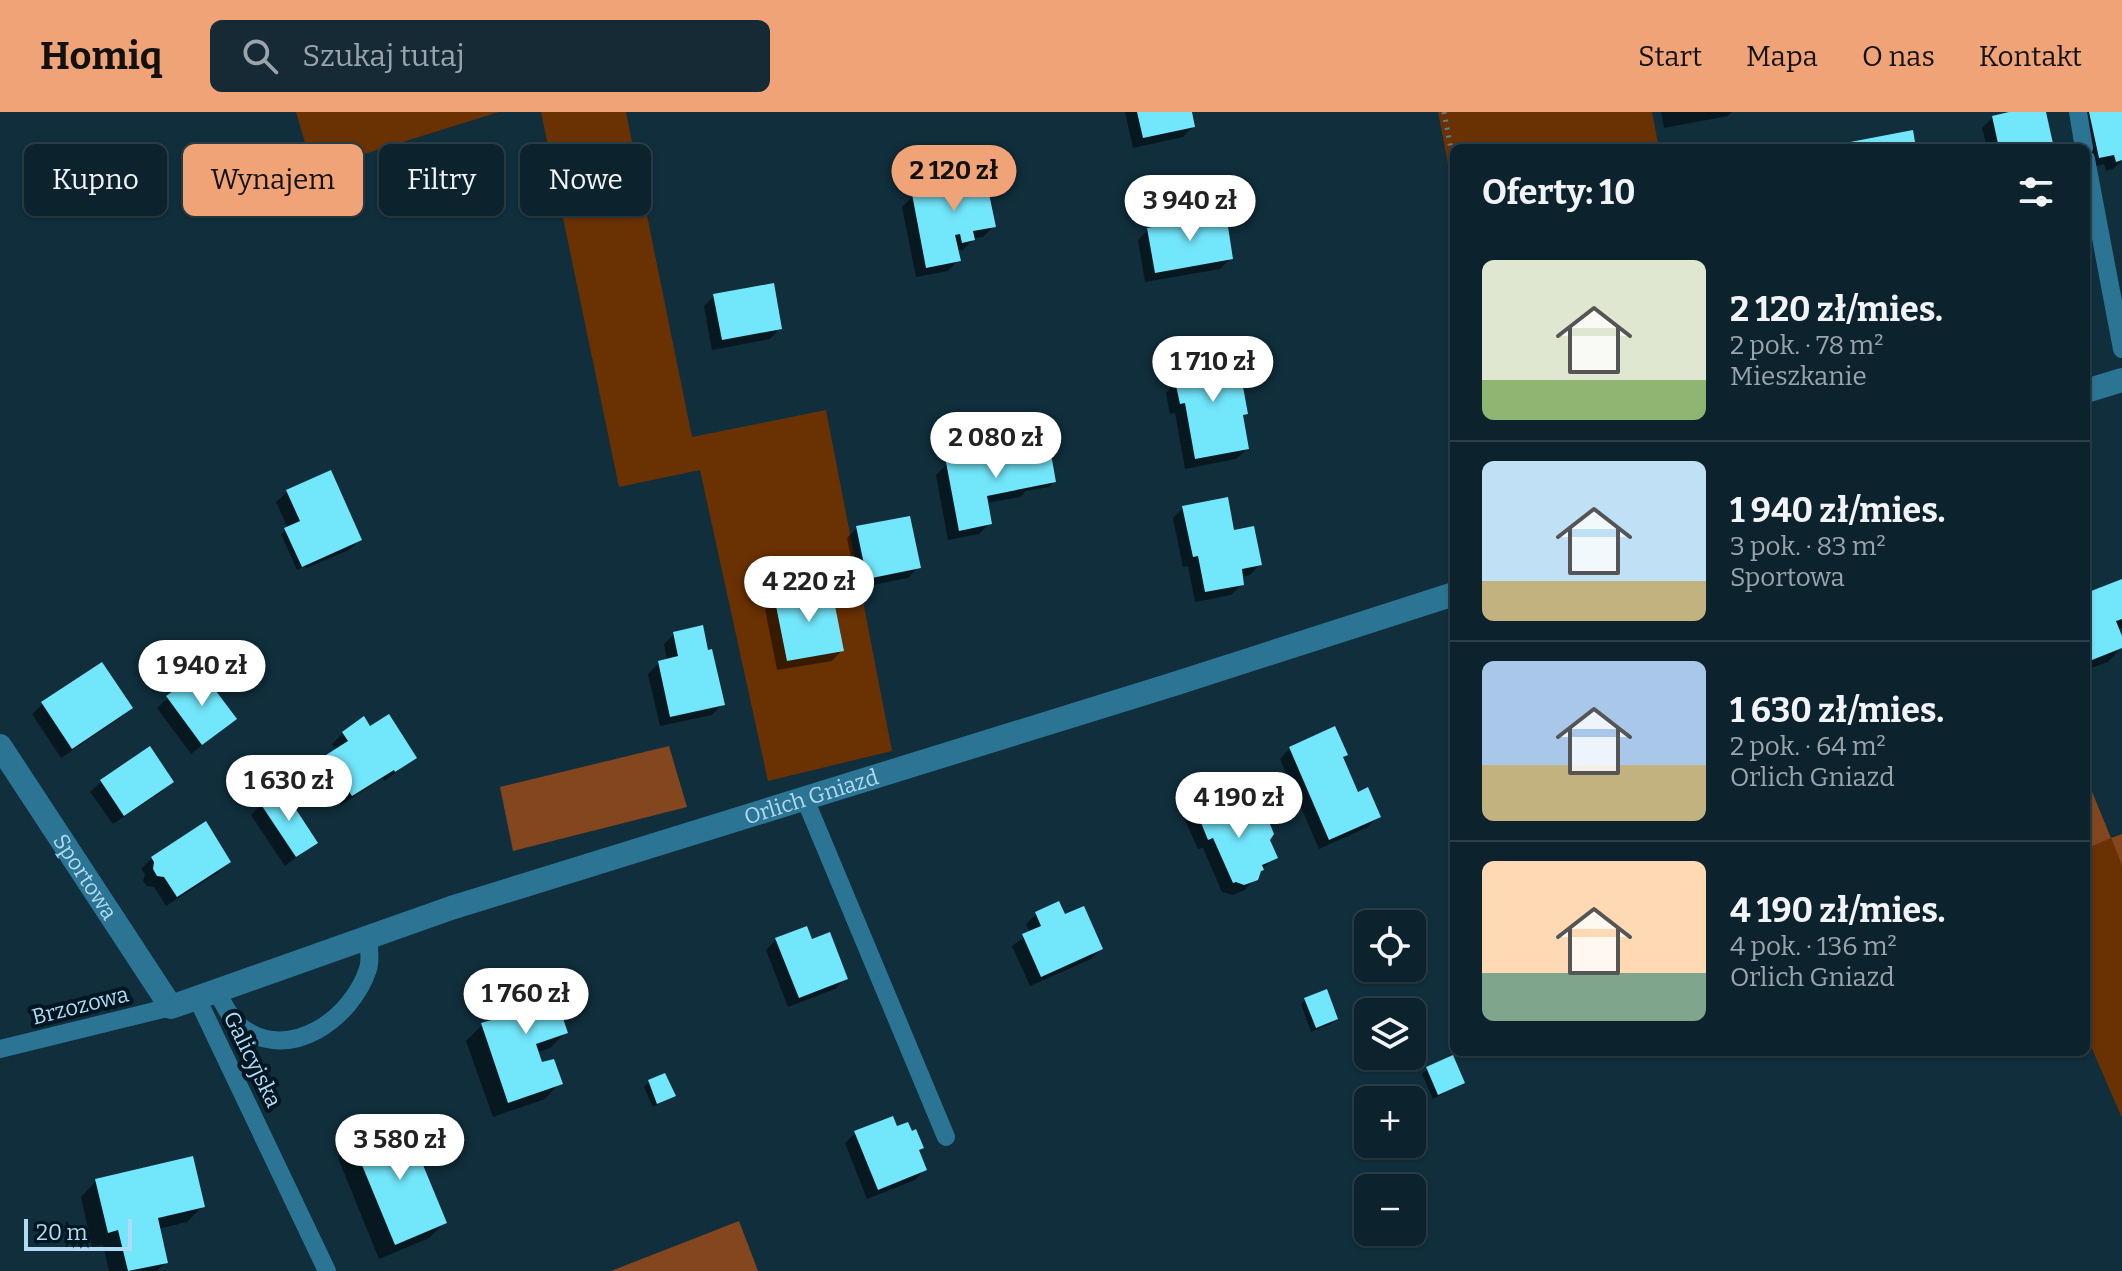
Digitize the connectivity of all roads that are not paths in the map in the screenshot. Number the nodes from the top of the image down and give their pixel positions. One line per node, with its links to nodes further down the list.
1 (2078, 112): 2 (lane)
2 (2083, 144)
3 (2090, 180): 4 (lane)
4 (2122, 349)
5 (2122, 380): 6 (street)
6 (2090, 390)
7 (1450, 595): 9 (street, Orlich Gniazd)
8 (0, 746): 12 (street, Sportowa)
9 (805, 799): 10 (street, Orlich Gniazd); 14 (lane)
10 (368, 938): 11 (street, Orlich Gniazd); 11 (lane)
11 (207, 994): 12 (street, Orlich Gniazd); 15 (lane, Galicyjska)
12 (171, 1007): 13 (lane, Brzozowa)
13 (0, 1049)
14 (946, 1137)
15 (327, 1271)

